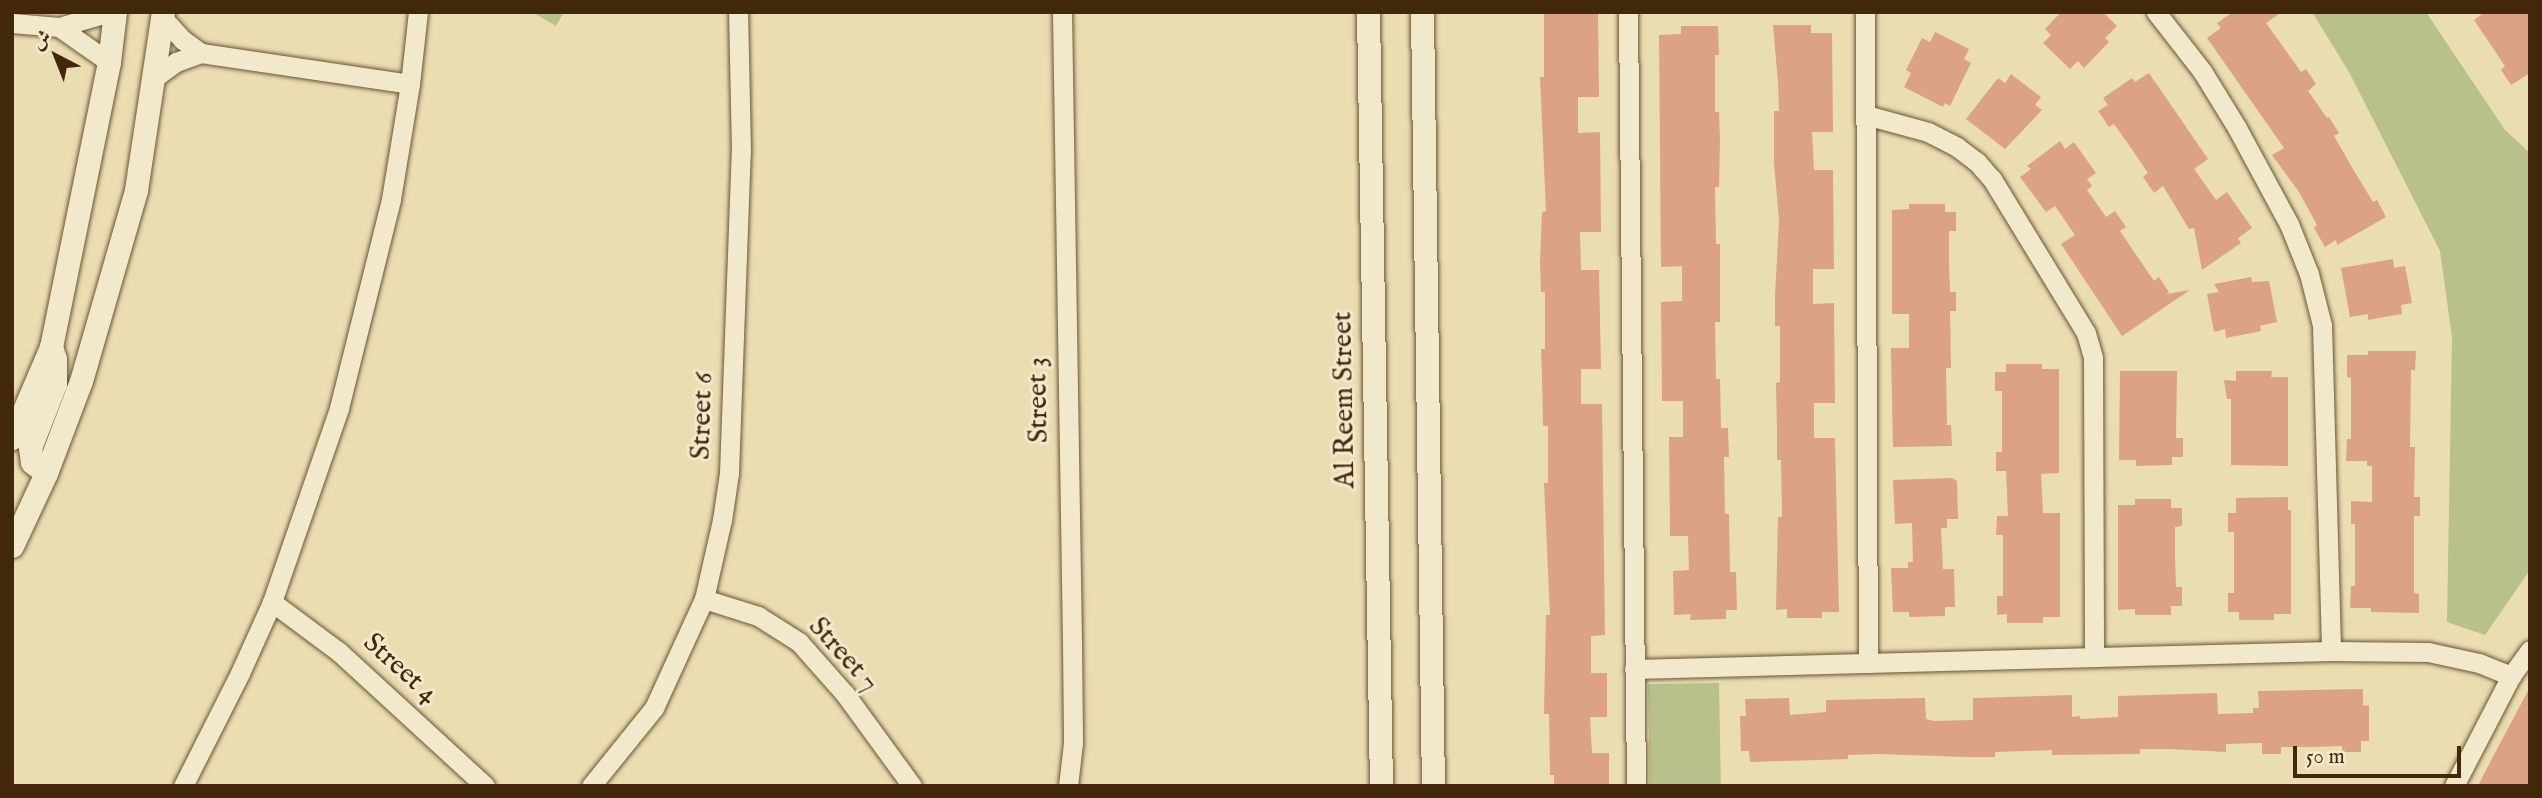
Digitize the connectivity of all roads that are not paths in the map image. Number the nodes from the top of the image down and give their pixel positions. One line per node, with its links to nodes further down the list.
1 (113, 12): 12 (street); 14 (street)
2 (418, 12): 16 (street)
3 (738, 12): 24 (street, Street 6)
4 (1062, 12): 36 (street, Street 3)
5 (1368, 12): 37 (street, Al Reem Street)
6 (1422, 12): 38 (street)
7 (1628, 12): 30 (street)
8 (1865, 12): 17 (street)
9 (2156, 12): 27 (street)
10 (163, 15): 13 (street); 15 (street)
11 (12, 23): 12 (street)
12 (60, 27): 14 (street)
13 (201, 53): 15 (street); 16 (street)
14 (109, 62): 18 (street)
15 (154, 78): 20 (street)
16 (410, 84): 25 (street)
17 (1866, 115): 28 (street); 29 (street)
18 (51, 347): 19 (street); 20 (street)
19 (12, 438)
20 (46, 473): 23 (street)
21 (12, 507): 22 (street)
22 (12, 516)
23 (12, 546)
24 (704, 599): 34 (street, Street 6); 35 (street, Street 7)
25 (272, 602): 32 (street); 33 (street, Street 4)
26 (2530, 650): 31 (street)
27 (2331, 651): 28 (street); 31 (street)
28 (2094, 657): 29 (street)
29 (1868, 663): 30 (street)
30 (1634, 669): 39 (street)
31 (2511, 676): 40 (street)
32 (183, 786)
33 (485, 786)
34 (591, 786)
35 (912, 786)
36 (1068, 786)
37 (1381, 786)
38 (1433, 786)
39 (1636, 786)
40 (2454, 786)

